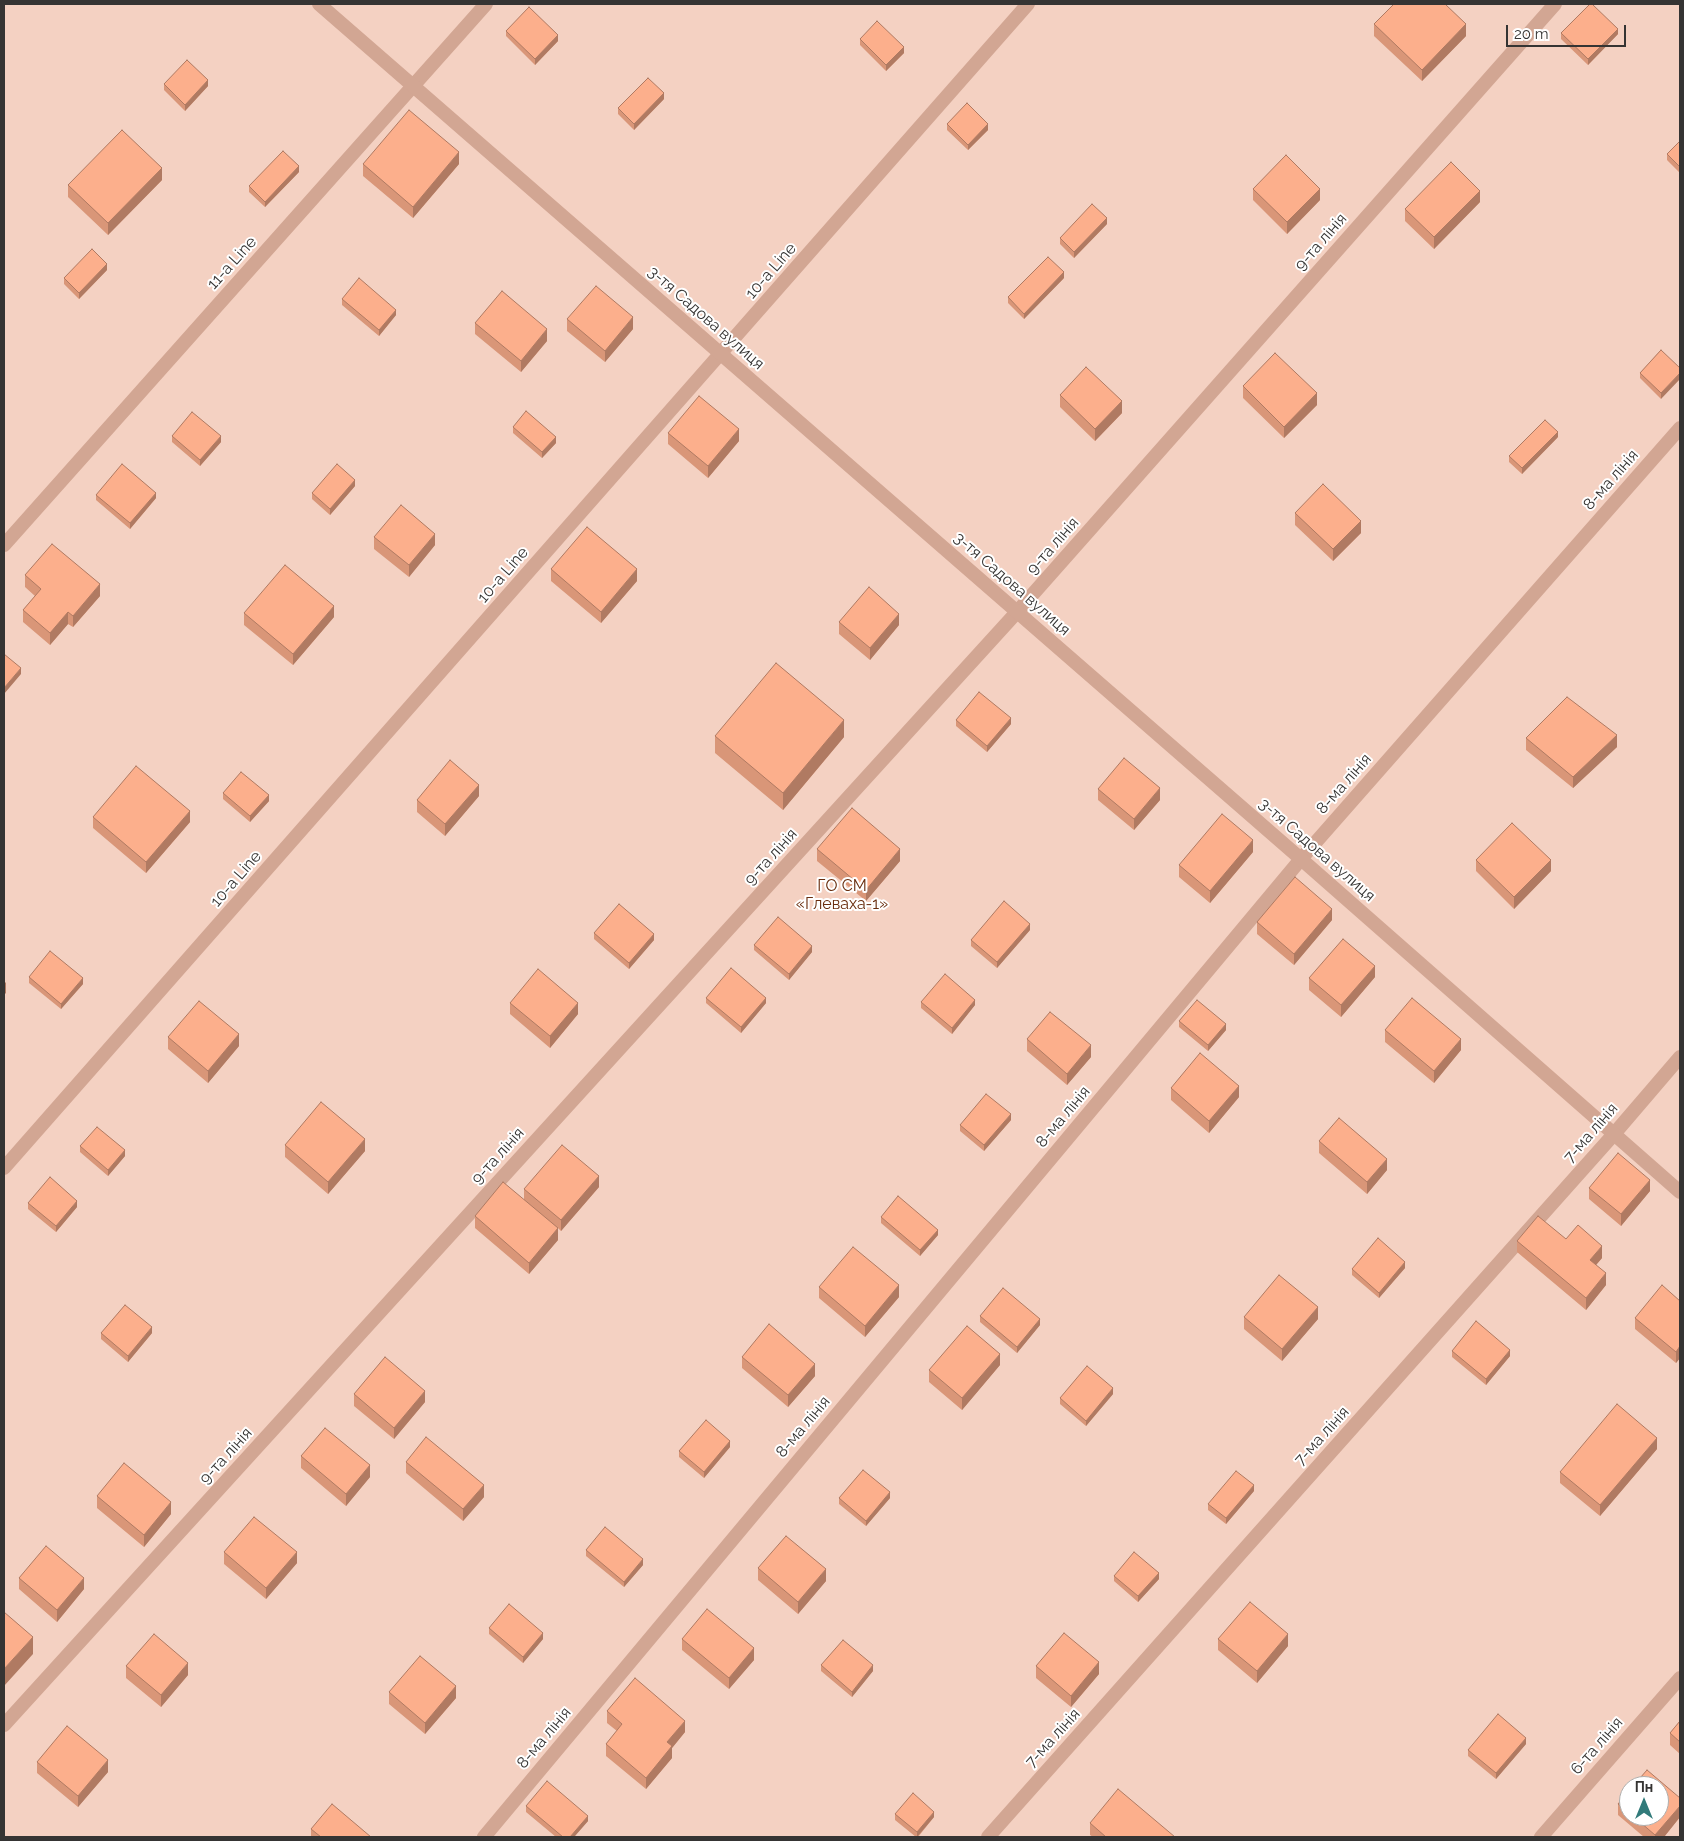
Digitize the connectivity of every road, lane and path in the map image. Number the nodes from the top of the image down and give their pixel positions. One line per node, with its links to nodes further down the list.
1 (320, 4): 5 (street, 3-тя Садова вулиця)
2 (486, 4): 5 (street, 11-a Line)
3 (1028, 4): 6 (street, 10-a Line)
4 (1555, 4): 9 (street, 9-та лінія)
5 (413, 86): 6 (street, 3-тя Садова вулиця); 8 (street, 11-a Line)
6 (721, 354): 9 (street, 3-тя Садова вулиця); 13 (street, 10-a Line)
7 (1680, 428): 10 (street, 8-ма лінія)
8 (4, 545)
9 (1017, 612): 10 (street, 3-тя Садова вулиця); 16 (street, 9-та лінія)
10 (1301, 858): 12 (street, 3-тя Садова вулиця); 17 (street, 8-ма лінія)
11 (1680, 1057): 12 (street, 7-ма лінія)
12 (1614, 1134): 14 (street, 3-тя Садова вулиця); 18 (street, 7-ма лінія)
13 (4, 1168)
14 (1680, 1192)
15 (1680, 1678): 19 (street, 6-та лінія)
16 (4, 1725)
17 (484, 1837)
18 (988, 1837)
19 (1541, 1837)

